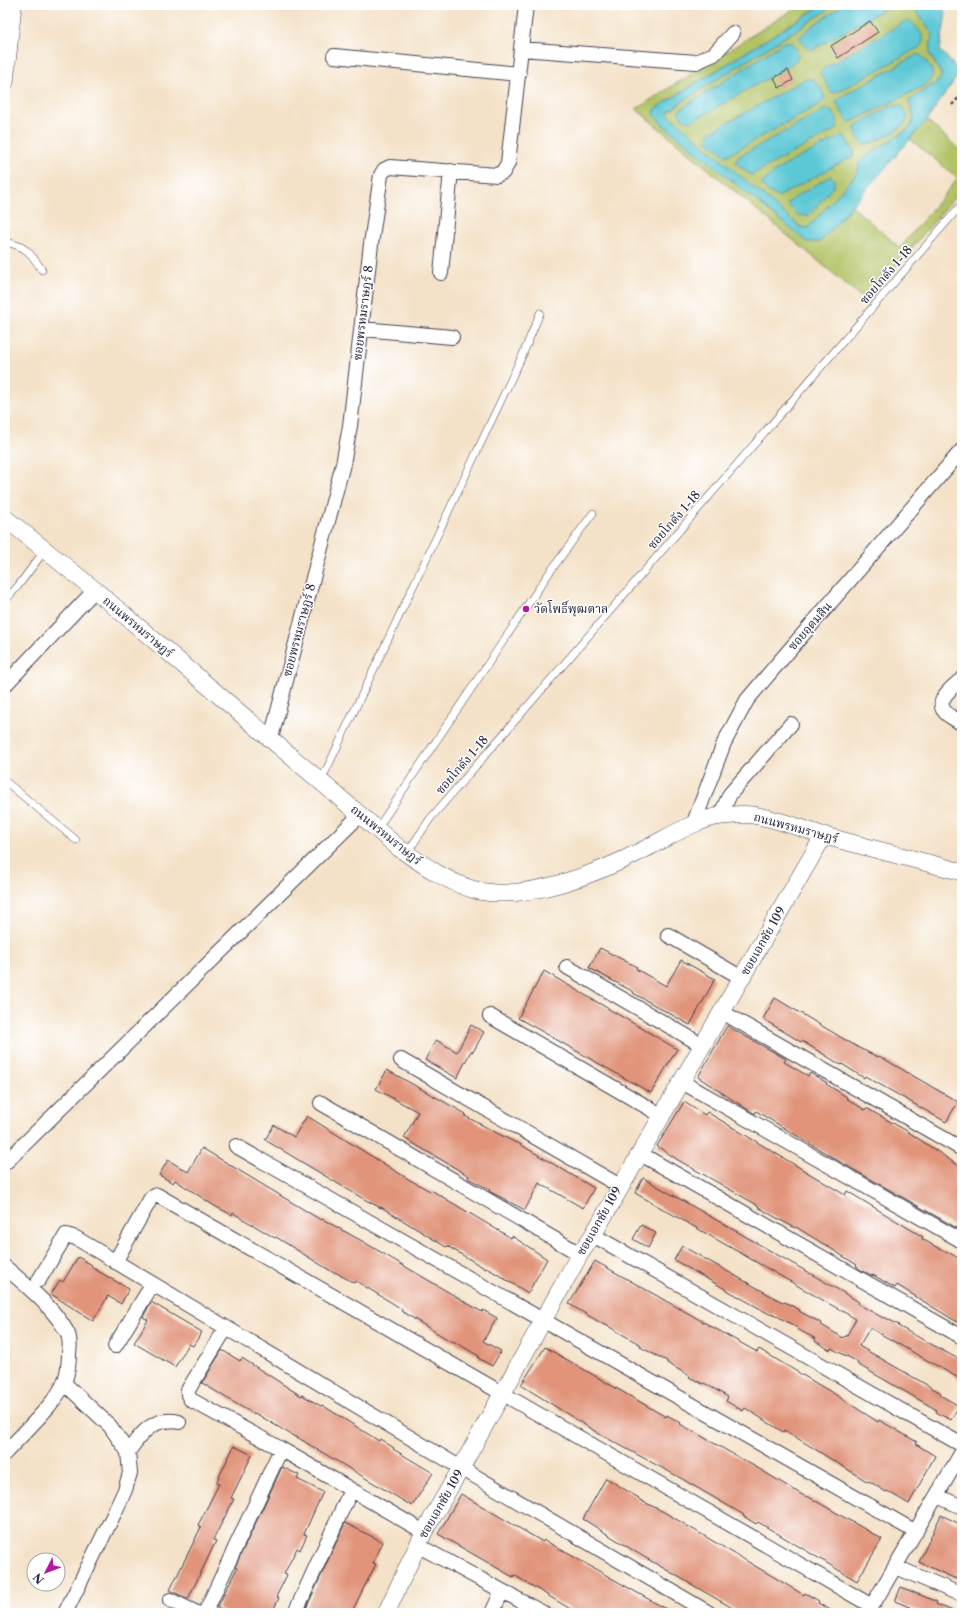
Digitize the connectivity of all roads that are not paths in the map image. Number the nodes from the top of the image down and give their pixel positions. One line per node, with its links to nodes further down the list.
1 (13, 5): 7 (street)
2 (526, 5): 4 (street, ซอยพรหมราษฎร์ 8)
3 (733, 33): 4 (street)
4 (521, 50): 6 (street, ซอยพรหมราษฎร์ 8)
5 (334, 56): 6 (street)
6 (519, 74): 8 (street, ซอยพรหมราษฎร์ 8)
7 (5, 82)
8 (451, 171): 12 (street); 14 (street, ซอยพรหมราษฎร์ 8)
9 (962, 204): 35 (lane, ซอยโกดัง 1-18)
10 (5, 242): 11 (lane)
11 (42, 270)
12 (441, 273)
13 (540, 313): 28 (lane)
14 (362, 329): 15 (street); 26 (street, ซอยพรหมราษฎร์ 8)
15 (452, 337)
16 (962, 450): 31 (street, ซอยอุดมสิน)
17 (593, 513): 32 (lane)
18 (5, 518): 19 (street, ถนนพรหมราษฎร์)
19 (45, 550): 20 (street, ถนนพรหมราษฎร์); 21 (lane)
20 (94, 590): 23 (street); 26 (street, ถนนพรหมราษฎร์)
21 (5, 601)
22 (962, 679): 25 (street)
23 (5, 685)
24 (791, 724): 30 (street)
25 (962, 724)
26 (271, 738): 28 (street, ถนนพรหมราษฎร์)
27 (5, 781): 34 (lane)
28 (321, 781): 29 (street, ถนนพรหมราษฎร์)
29 (360, 815): 32 (street, ถนนพรหมราษฎร์); 50 (street)
30 (720, 816): 31 (street, ถนนพรหมราษฎร์); 33 (street, ถนนพรหมราษฎร์)
31 (693, 825): 35 (street, ถนนพรหมราษฎร์)
32 (376, 830): 35 (street, ถนนพรหมราษฎร์)
33 (824, 835): 36 (street, ถนนพรหมราษฎร์); 39 (street, ซอยเอกชัย 109)
34 (76, 840)
35 (407, 854)
36 (962, 872)
37 (668, 935): 39 (street)
38 (567, 966): 42 (street)
39 (742, 978): 40 (street, ซอยเอกชัย 109)
40 (722, 1012): 42 (street, ซอยเอกชัย 109); 48 (street)
41 (490, 1016): 46 (street)
42 (702, 1045): 44 (street, ซอยเอกชัย 109)
43 (401, 1060): 51 (street)
44 (682, 1082): 46 (street, ซอยเอกชัย 109); 53 (street)
45 (321, 1103): 54 (street)
46 (661, 1115): 49 (street, ซอยเอกชัย 109)
47 (236, 1146): 59 (street)
48 (962, 1149)
49 (639, 1153): 51 (street, ซอยเอกชัย 109); 61 (street)
50 (5, 1163)
51 (620, 1186): 52 (street, ซอยเอกชัย 109)
52 (593, 1234): 54 (street, ซอยเอกชัย 109); 66 (street)
53 (962, 1241)
54 (580, 1254): 59 (street, ซอยเอกชัย 109)
55 (115, 1262): 57 (street); 58 (street); 64 (street)
56 (5, 1267): 63 (street)
57 (39, 1280)
58 (152, 1284): 60 (street); 62 (street)
59 (544, 1320): 64 (street, ซอยเอกชัย 109); 75 (street)
60 (226, 1328): 67 (street); 71 (street)
61 (962, 1337)
62 (115, 1346)
63 (64, 1383): 68 (street); 70 (street)
64 (502, 1394): 71 (street, ซอยเอกชัย 109); 81 (street)
65 (179, 1422): 68 (street)
66 (962, 1445)
67 (281, 1449): 72 (street); 84 (street)
68 (128, 1452): 82 (street)
69 (962, 1452): 73 (street)
70 (5, 1453)
71 (461, 1468): 76 (street, ซอยเอกชัย 109); 89 (street)
72 (351, 1490): 76 (street); 85 (street)
73 (937, 1496): 74 (street); 75 (street)
74 (962, 1507)
75 (916, 1532): 77 (street)
76 (420, 1538): 78 (street); 86 (street, ซอยเอกชัย 109)
77 (896, 1567): 79 (street); 81 (street)
78 (502, 1591): 87 (street); 88 (street)
79 (962, 1595)
80 (170, 1600): 83 (street)
81 (870, 1610)
82 (65, 1613)
83 (196, 1613)
84 (205, 1613)
85 (295, 1613)
86 (386, 1613)
87 (492, 1613)
88 (543, 1613)
89 (709, 1613)

